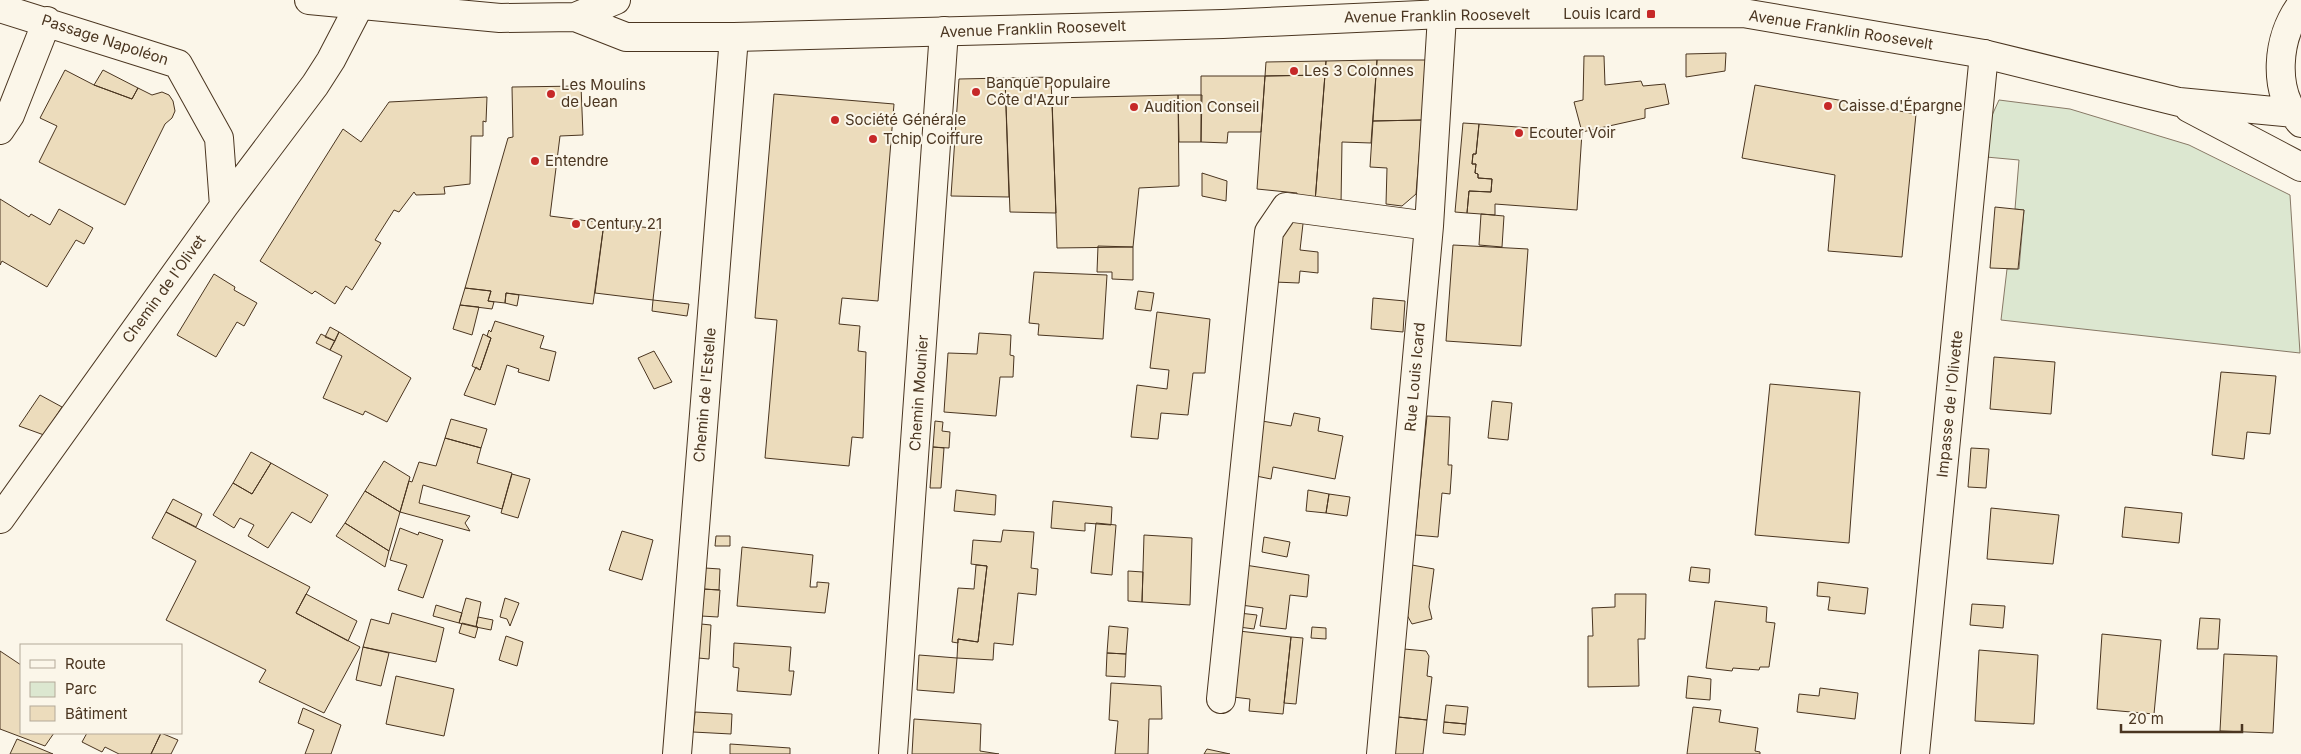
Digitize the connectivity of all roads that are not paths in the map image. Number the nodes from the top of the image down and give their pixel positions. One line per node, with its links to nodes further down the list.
1 (309, 0): 5 (street, Avenue Franklin Roosevelt)
2 (616, 0): 9 (street, Avenue Franklin Roosevelt)
3 (408, 4): 5 (street, Avenue Franklin Roosevelt); 10 (street, Avenue Franklin Roosevelt)
4 (2301, 5): 16 (street)
5 (359, 6): 19 (street, Chemin de l'Olivet)
6 (1443, 7): 7 (street, Avenue Franklin Roosevelt); 12 (street, Avenue Franklin Roosevelt); 20 (street, Rue Louis Icard)
7 (1530, 7): 14 (street, Avenue Franklin Roosevelt)
8 (0, 8): 11 (street, Passage Napoléon)
9 (576, 8): 10 (street, Avenue Franklin Roosevelt); 13 (street, Avenue Franklin Roosevelt)
10 (499, 9)
11 (47, 21): 17 (street); 19 (street, Passage Napoléon)
12 (944, 31): 13 (street, Avenue Franklin Roosevelt); 24 (street, Chemin Mounier)
13 (734, 37): 23 (street, Chemin de l'Estelle)
14 (1984, 54): 15 (street, Avenue Franklin Roosevelt); 26 (street, Impasse de l'Olivette)
15 (2179, 102): 16 (street, Avenue Franklin Roosevelt); 18 (street)
16 (2297, 118)
17 (0, 130)
18 (2301, 167)
19 (224, 206): 21 (street, Chemin de l'Olivet)
20 (1429, 226): 22 (street); 25 (street, Rue Louis Icard)
21 (0, 519)
22 (1221, 699)
23 (677, 754)
24 (893, 754)
25 (1381, 754)
26 (1915, 754)

